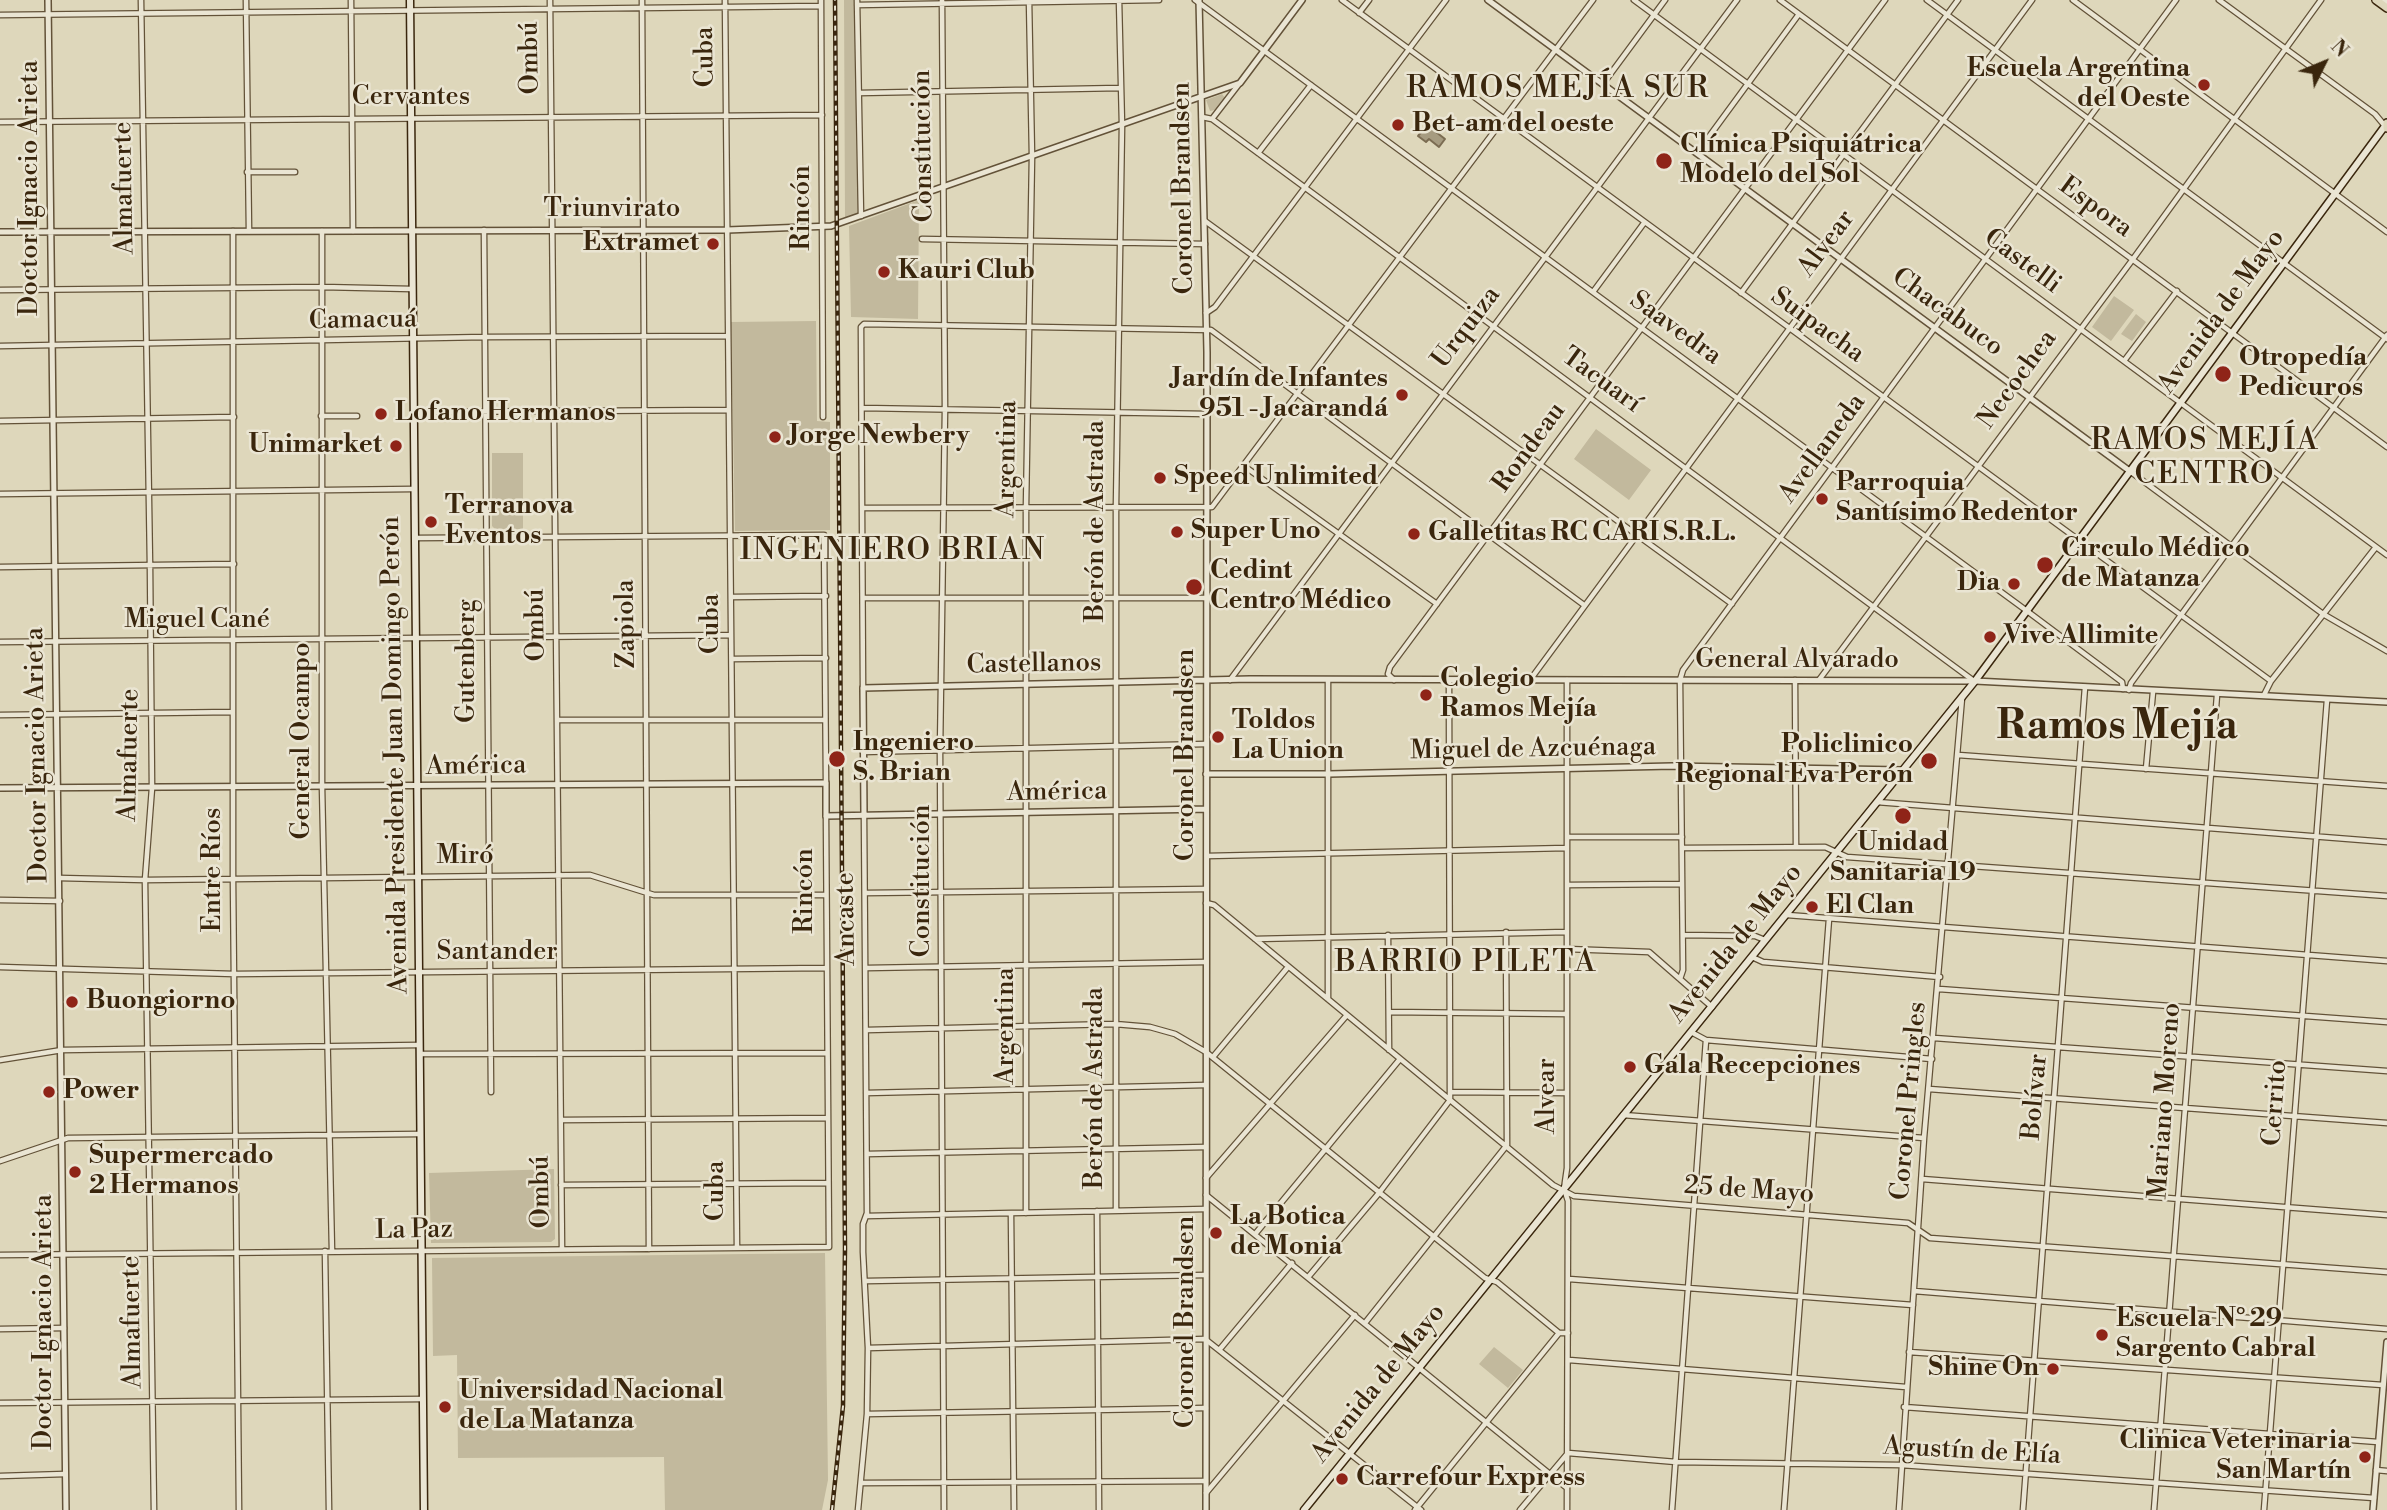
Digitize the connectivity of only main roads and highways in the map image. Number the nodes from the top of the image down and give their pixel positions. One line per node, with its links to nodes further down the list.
1 (410, 0): 5 (main road, Avenida Presidente Juan Domingo Perón)
2 (2376, 0): 3 (main road)
3 (2386, 4)
4 (2386, 126): 6 (main road, Avenida de Mayo)
5 (424, 1510)
6 (1304, 1510)

